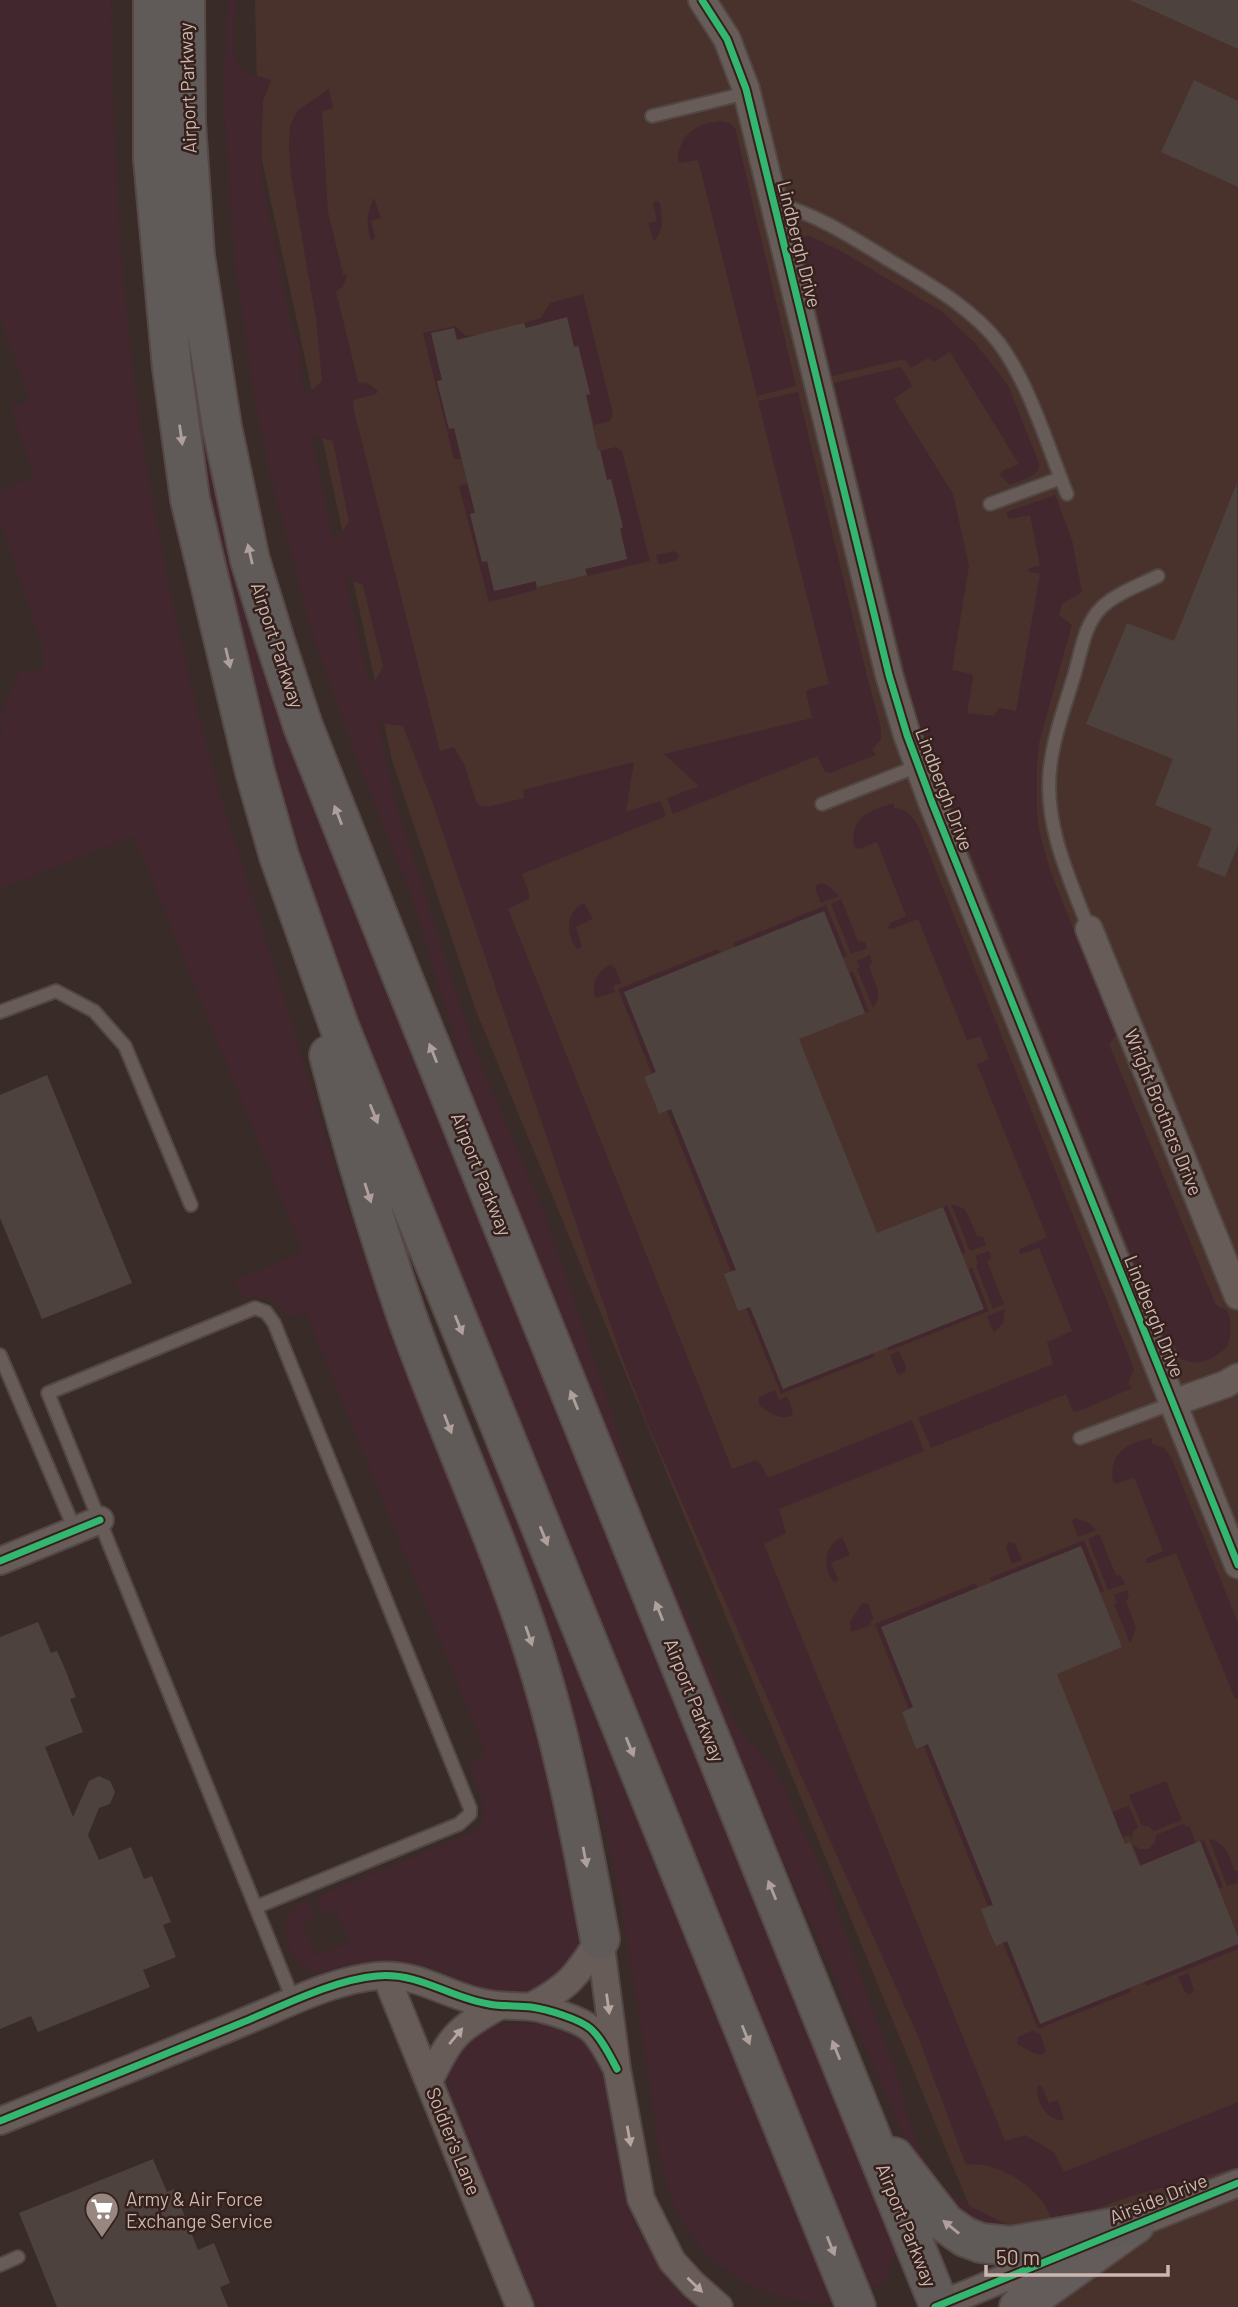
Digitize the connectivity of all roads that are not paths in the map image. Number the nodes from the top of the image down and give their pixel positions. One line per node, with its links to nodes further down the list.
1 (128, 0): 9 (highway)
2 (153, 0): 9 (highway, Airport Parkway)
3 (185, 0): 10 (highway, Airport Parkway)
4 (209, 0): 10 (highway)
5 (702, 0): 6 (street, Lindbergh Drive)
6 (747, 93): 7 (lane); 8 (street, Lindbergh Drive)
7 (653, 116)
8 (774, 203): 11 (lane); 15 (street, Lindbergh Drive)
9 (172, 368): 16 (highway, Airport Parkway, one-way to 16)
10 (222, 428): 37 (highway, Airport Parkway, one-way to 10)
11 (1061, 478): 12 (lane); 13 (lane)
12 (1067, 494)
13 (990, 504)
14 (1158, 576): 18 (lane)
15 (918, 766): 17 (lane); 24 (street, Lindbergh Drive)
16 (255, 772): 30 (highway, one-way to 30); 46 (highway, Airport Parkway, one-way to 46)
17 (822, 804)
18 (1089, 929): 21 (street, Wright Brothers Drive)
19 (0, 1012): 20 (lane)
20 (191, 1205)
21 (1238, 1296)
22 (0, 1355): 26 (lane)
23 (1238, 1377): 24 (street)
24 (1173, 1403): 25 (lane); 28 (street, Lindbergh Drive)
25 (1080, 1438)
26 (88, 1525): 27 (street); 29 (lane); 29 (lane)
27 (0, 1561)
28 (1238, 1565)
29 (256, 1907): 32 (lane)
30 (600, 1939): 34 (street); 35 (street, one-way to 35)
31 (386, 1976): 32 (street); 33 (street); 36 (street, Soldier's Lane)
32 (294, 2002): 38 (street)
33 (499, 2006): 34 (street); 36 (street, one-way to 33)
34 (530, 2007): 35 (street)
35 (617, 2069): 45 (street, one-way to 45)
36 (429, 2081): 44 (street, Soldier's Lane)
37 (862, 2113): 40 (highway, one-way to 37); 43 (highway, Airport Parkway)
38 (0, 2121)
39 (1238, 2183): 40 (street, Airside Drive)
40 (1135, 2224): 43 (street, Airside Drive); 47 (highway)
41 (18, 2257): 42 (lane)
42 (0, 2265)
43 (938, 2306)
44 (520, 2307)
45 (719, 2307)
46 (856, 2307)
47 (1019, 2307)

